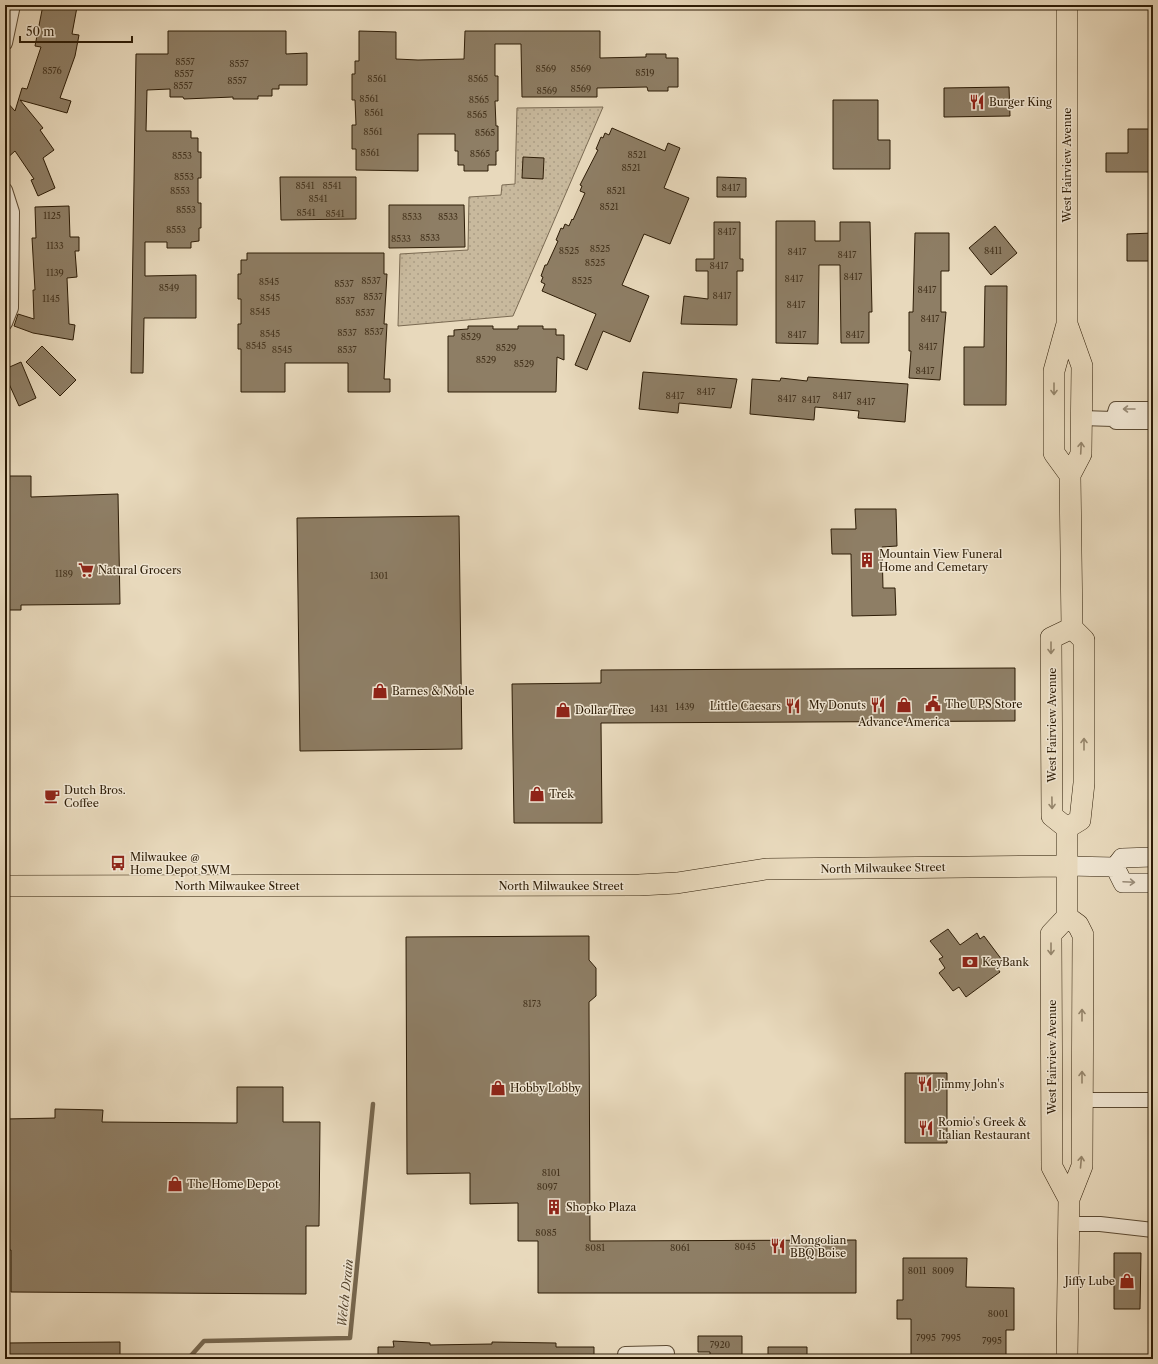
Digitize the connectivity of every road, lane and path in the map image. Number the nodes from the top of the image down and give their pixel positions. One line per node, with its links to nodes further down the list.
1 (13, 5): 3 (street)
2 (1067, 5): 6 (main road, West Fairview Avenue)
3 (5, 43)
4 (5, 190): 5 (street)
5 (5, 323)
6 (1067, 324): 8 (main road, West Fairview Avenue); 11 (main road, West Fairview Avenue, one-way to 11)
7 (1153, 409): 9 (street, one-way to 9)
8 (1082, 418): 9 (street); 11 (main road, West Fairview Avenue, one-way to 8)
9 (1113, 419): 10 (street)
10 (1153, 422)
11 (1070, 475): 12 (main road, West Fairview Avenue)
12 (1072, 628): 13 (main road, one-way to 12); 13 (main road, West Fairview Avenue, one-way to 13)
13 (1067, 828): 15 (main road)
14 (1153, 857): 16 (main road, North Milwaukee Street)
15 (1067, 866): 16 (main road, North Milwaukee Street); 18 (main road, North Milwaukee Street); 19 (main road)
16 (1115, 866): 17 (main road, one-way to 17)
17 (1153, 882)
18 (5, 886)
19 (1067, 917): 20 (main road, West Fairview Avenue, one-way to 19); 22 (main road, West Fairview Avenue, one-way to 22)
20 (1082, 1100): 21 (street); 22 (main road, West Fairview Avenue, one-way to 20)
21 (1153, 1100)
22 (1069, 1199): 23 (main road, West Fairview Avenue)
23 (1069, 1224): 24 (street); 28 (main road, West Fairview Avenue)
24 (1153, 1230)
25 (667, 1352): 27 (street)
26 (625, 1354): 27 (street)
27 (644, 1356)
28 (1067, 1359)

